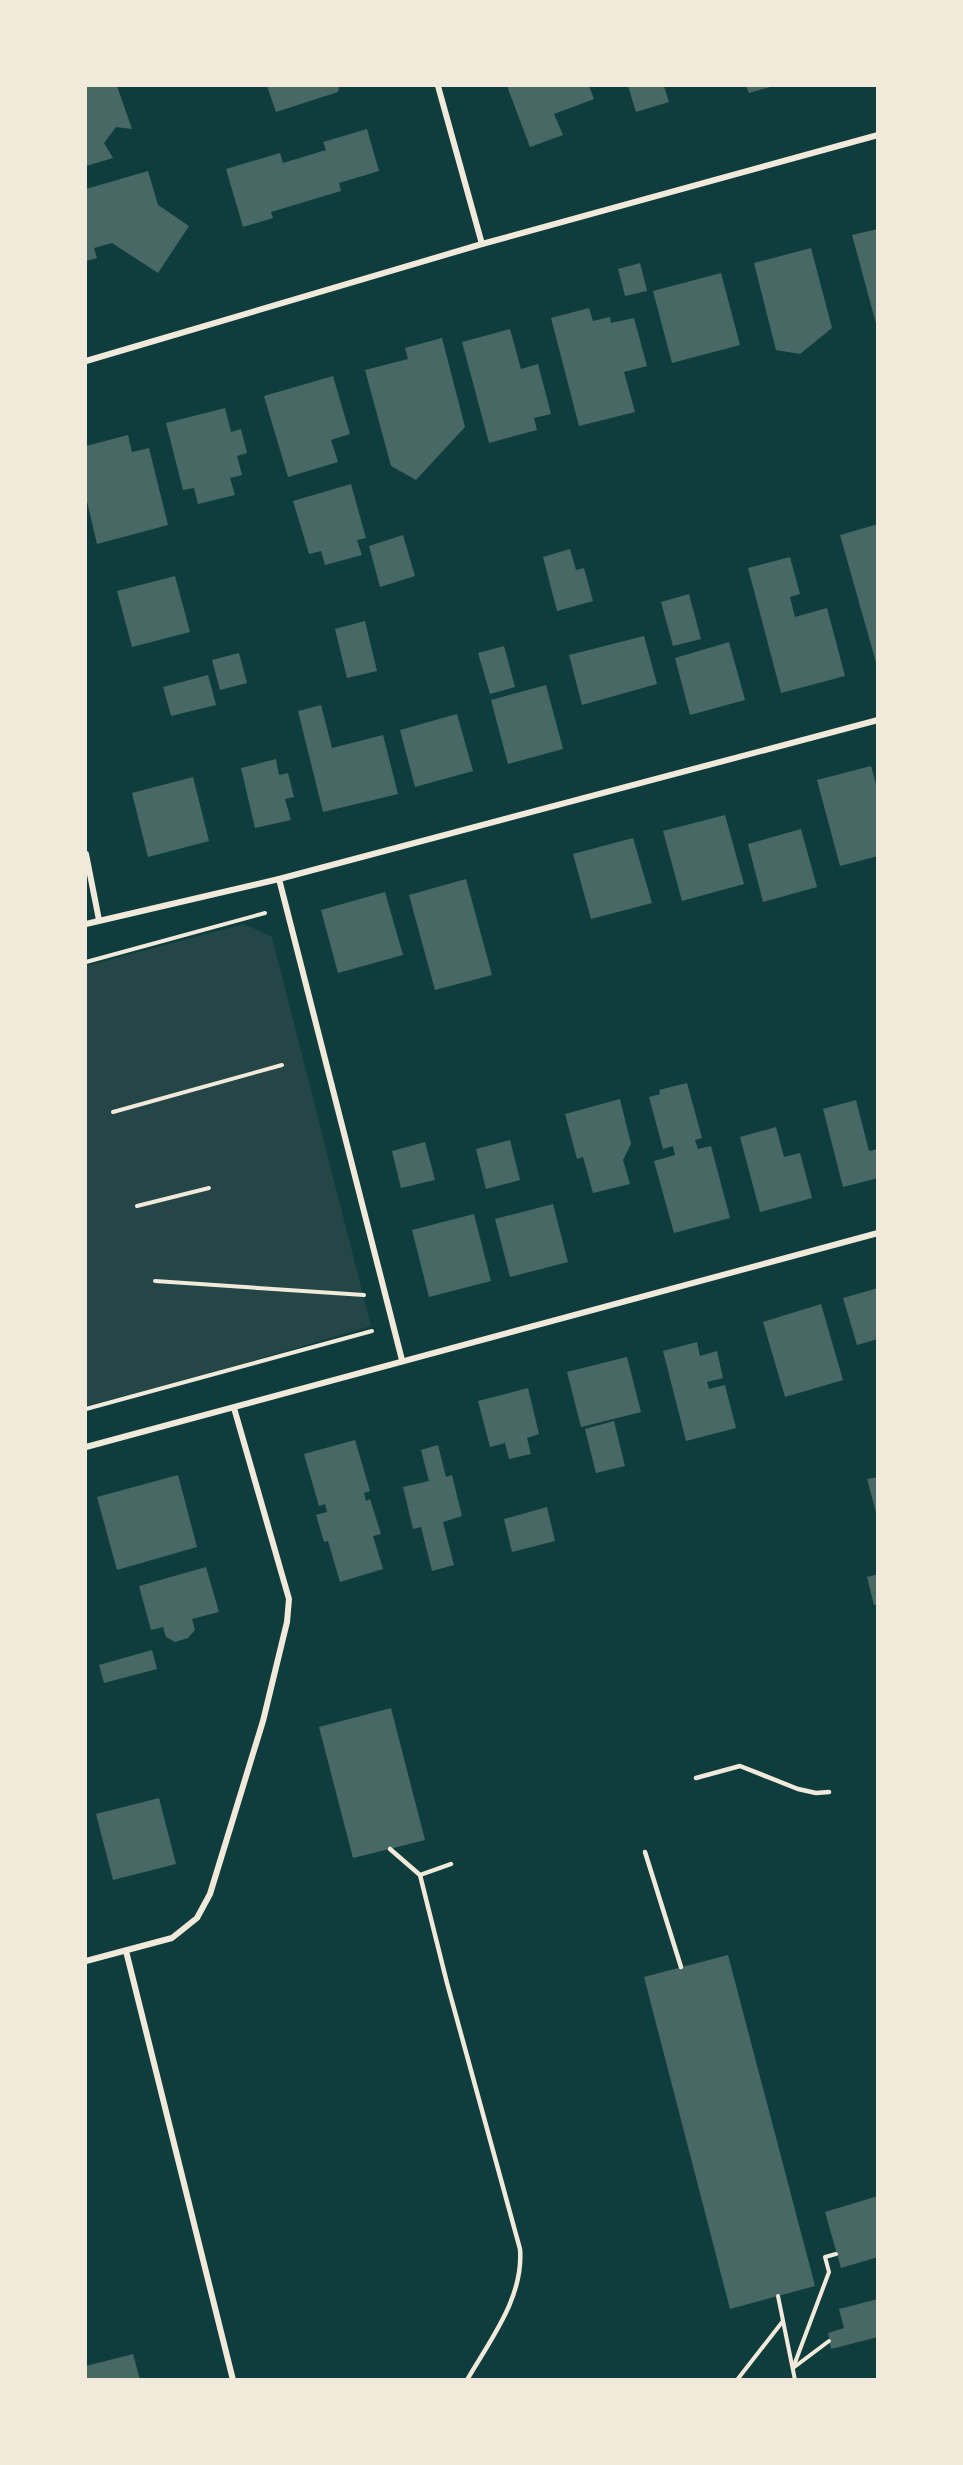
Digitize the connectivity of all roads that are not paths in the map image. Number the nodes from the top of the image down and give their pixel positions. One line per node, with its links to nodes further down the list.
1 (438, 86): 3 (street)
2 (878, 135): 3 (street)
3 (483, 244): 4 (street)
4 (86, 361)
5 (878, 720): 7 (street)
6 (86, 854): 8 (street)
7 (279, 879): 8 (street); 11 (street)
8 (99, 920): 9 (street)
9 (86, 924)
10 (878, 1233): 11 (street)
11 (402, 1360): 12 (street)
12 (234, 1408): 13 (street); 20 (street)
13 (86, 1447)
14 (696, 1778): 15 (lane)
15 (828, 1792)
16 (390, 1848): 19 (lane)
17 (645, 1852): 22 (lane)
18 (451, 1864): 19 (lane)
19 (420, 1875): 24 (lane)
20 (126, 1951): 21 (street); 23 (street)
21 (86, 1961)
22 (681, 1967)
23 (233, 2379)
24 (467, 2379)

